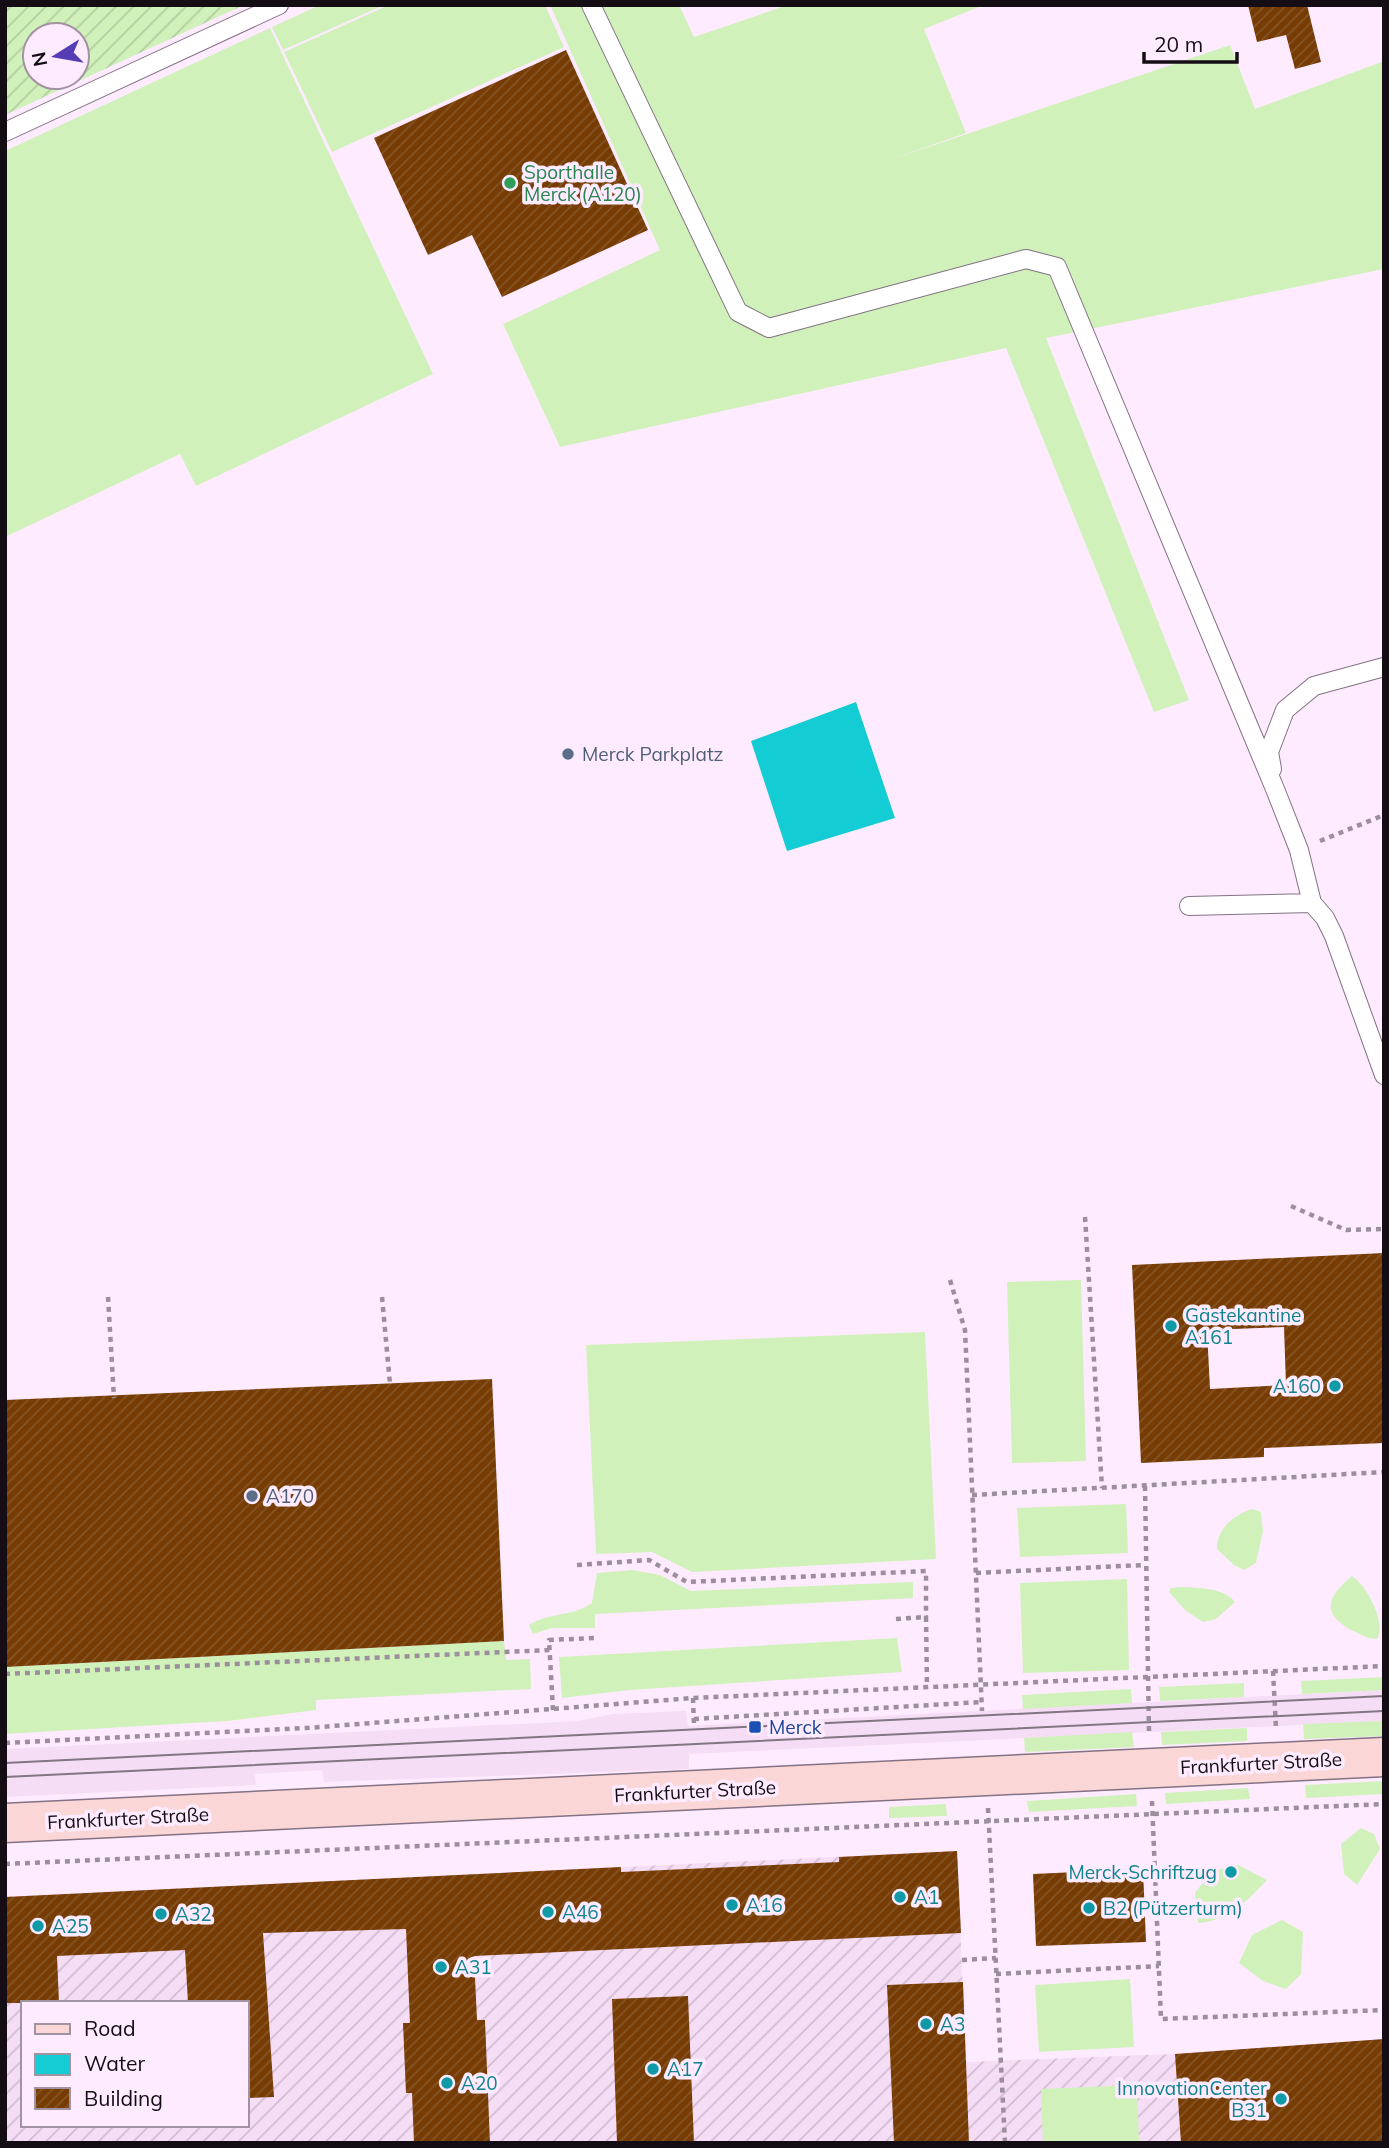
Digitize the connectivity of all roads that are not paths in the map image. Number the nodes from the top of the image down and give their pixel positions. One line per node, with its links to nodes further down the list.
1 (279, 5): 3 (lane)
2 (591, 5): 5 (lane)
3 (5, 132)
4 (1384, 667): 5 (lane)
5 (1275, 789): 6 (lane)
6 (1312, 903): 7 (lane); 8 (lane)
7 (1189, 906)
8 (1384, 1075)
9 (1384, 1757): 10 (main road, Frankfurter Straße)
10 (5, 1823)

